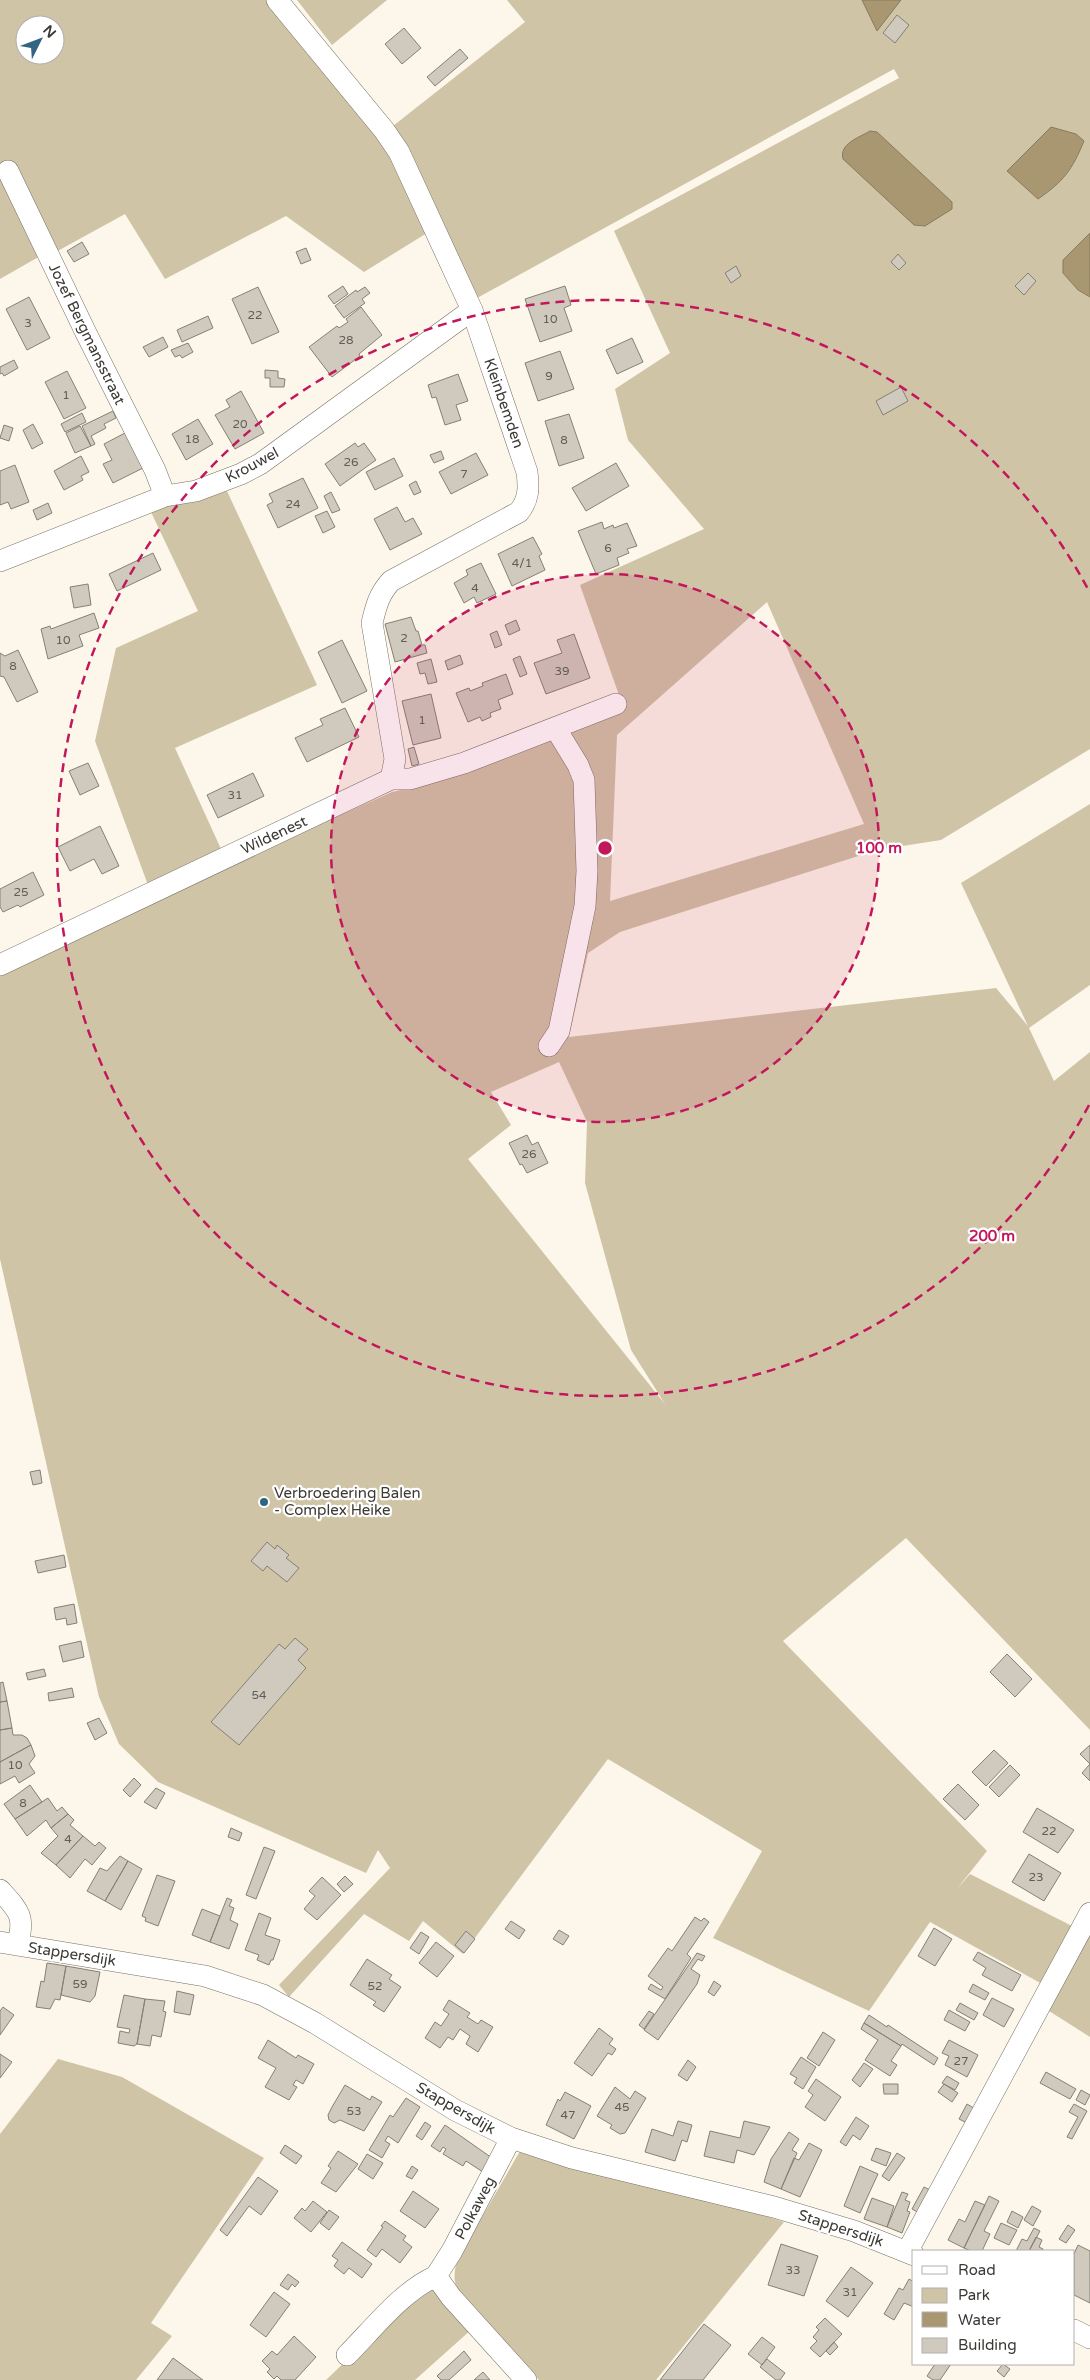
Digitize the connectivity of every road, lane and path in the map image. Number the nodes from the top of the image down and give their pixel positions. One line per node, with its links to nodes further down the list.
1 (277, 0): 3 (street, Kleinbemden)
2 (8, 171): 4 (street, Jozef Bergmansstraat)
3 (472, 310): 4 (street, Krouwel); 8 (street, Kleinbemden)
4 (165, 496): 5 (street, Krouwel)
5 (0, 561)
6 (616, 704): 7 (street, Wildenest)
7 (556, 729): 8 (street, Wildenest); 10 (street)
8 (392, 779): 9 (street, Wildenest)
9 (0, 965)
10 (549, 1046)
11 (0, 1890): 13 (street)
12 (1090, 1913): 15 (street, Stappersdijk)
13 (9, 1944): 14 (street, Stappersdijk)
14 (511, 2138): 16 (street, Stappersdijk); 17 (street, Polkaweg)
15 (912, 2250)
16 (910, 2254)
17 (436, 2276): 20 (street, Polkaweg); 21 (street)
18 (1075, 2330): 19 (street)
19 (1090, 2338)
20 (346, 2355)
21 (526, 2380)

